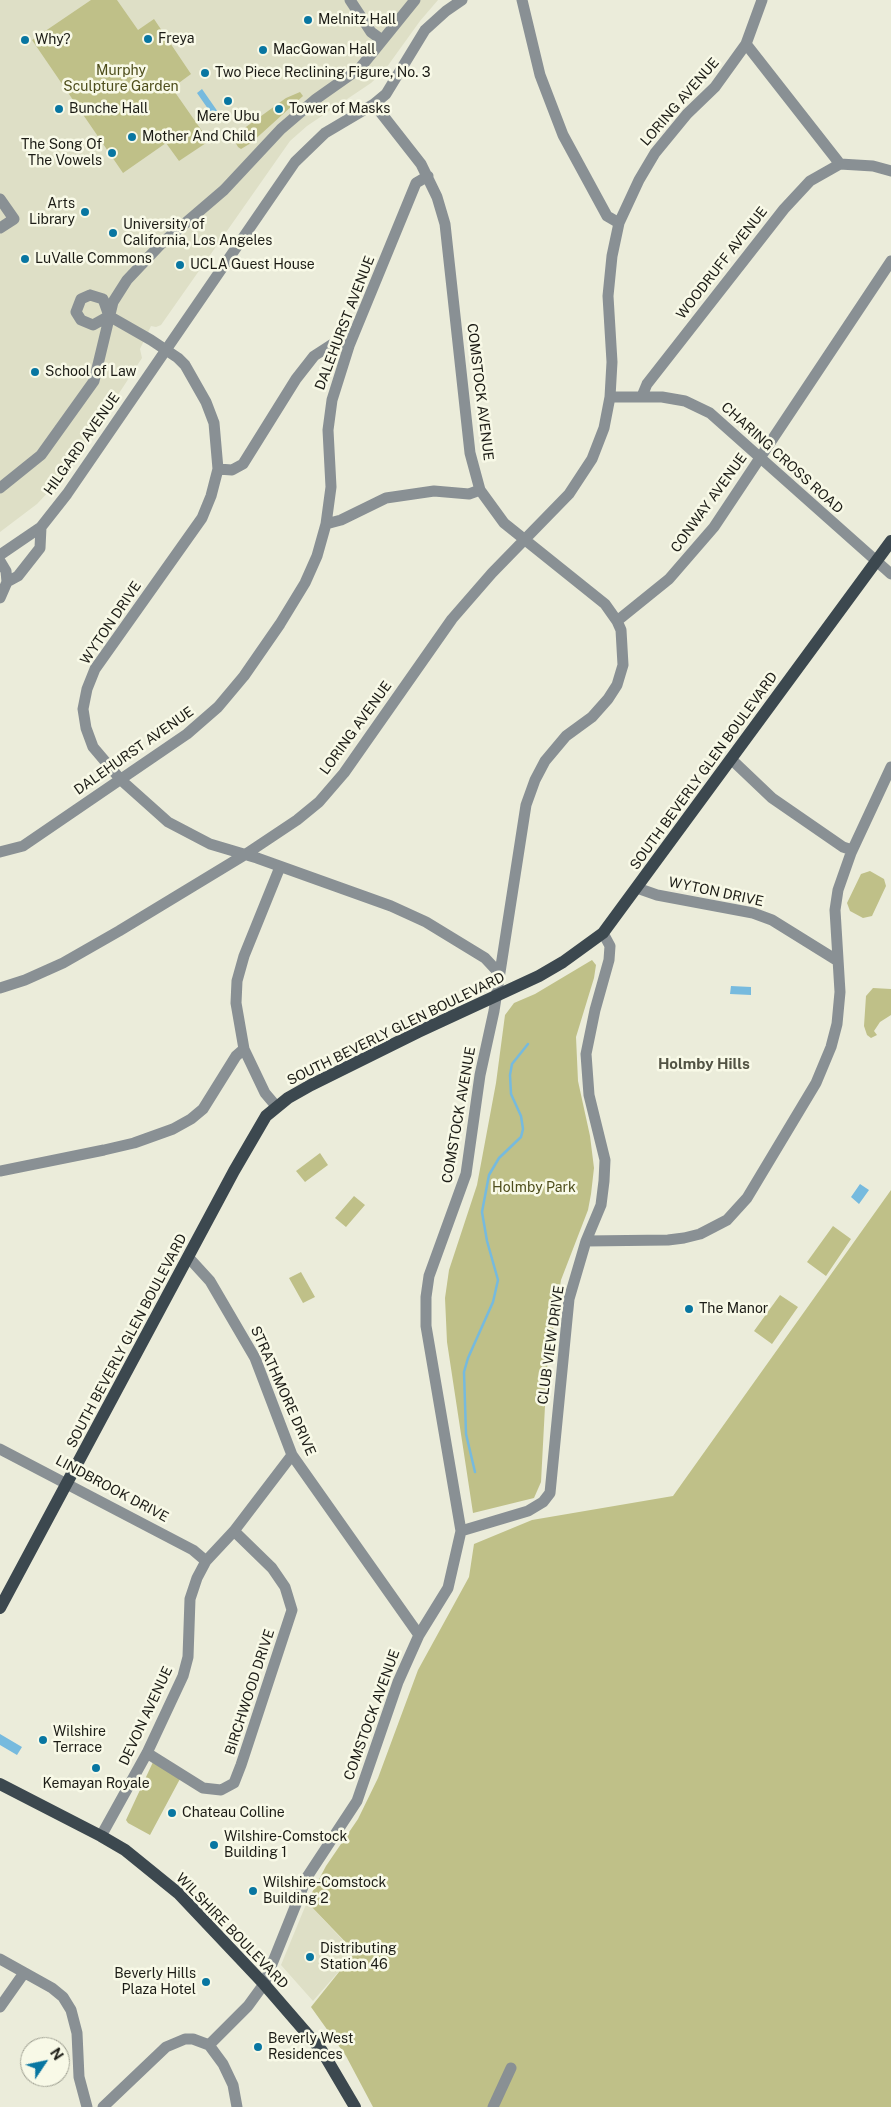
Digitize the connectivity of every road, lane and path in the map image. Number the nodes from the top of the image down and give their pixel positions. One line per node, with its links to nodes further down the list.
1 (350, 0): 6 (street)
2 (415, 0): 6 (street)
3 (462, 0): 8 (street, HILGARD AVENUE)
4 (522, 0): 13 (street)
5 (762, 0): 7 (street, LORING AVENUE)
6 (382, 40): 16 (street)
7 (746, 44): 9 (street); 13 (street, LORING AVENUE)
8 (374, 104): 11 (street, COMSTOCK AVENUE); 18 (street, HILGARD AVENUE)
9 (840, 164): 10 (street); 19 (street, WOODRUFF AVENUE)
10 (891, 171)
11 (428, 176): 17 (street, DALEHURST AVENUE); 24 (street, COMSTOCK AVENUE)
12 (0, 198): 14 (street)
13 (619, 223): 20 (street)
14 (0, 228)
15 (891, 261): 21 (street, CONWAY AVENUE)
16 (109, 316): 18 (street, WYTON DRIVE); 23 (street)
17 (349, 346): 22 (street); 25 (street, DALEHURST AVENUE)
18 (166, 350): 22 (street, WYTON DRIVE); 26 (street, HILGARD AVENUE)
19 (642, 396): 20 (street, CHARING CROSS ROAD); 21 (street, CHARING CROSS ROAD)
20 (610, 397): 27 (street, LORING AVENUE)
21 (761, 457): 31 (street, CHARING CROSS ROAD); 35 (street, CONWAY AVENUE)
22 (218, 469): 38 (street, WYTON DRIVE)
23 (0, 488)
24 (480, 490): 25 (street); 27 (street, COMSTOCK AVENUE)
25 (326, 524): 38 (street, DALEHURST AVENUE)
26 (41, 526): 29 (street, HILGARD AVENUE); 33 (street)
27 (524, 540): 35 (street, COMSTOCK AVENUE); 41 (street, LORING AVENUE)
28 (891, 541): 31 (main road, SOUTH BEVERLY GLEN BOULEVARD)
29 (0, 555)
30 (0, 561): 33 (street)
31 (876, 562): 32 (street, CHARING CROSS ROAD); 36 (main road, SOUTH BEVERLY GLEN BOULEVARD)
32 (891, 574)
33 (7, 582): 34 (street)
34 (0, 598)
35 (617, 621): 46 (street, COMSTOCK AVENUE)
36 (732, 759): 39 (street); 43 (main road, SOUTH BEVERLY GLEN BOULEVARD)
37 (891, 767): 39 (street)
38 (121, 780): 40 (street, DALEHURST AVENUE); 41 (street, WYTON DRIVE)
39 (852, 850): 45 (street)
40 (0, 852)
41 (246, 854): 42 (street, WYTON DRIVE); 47 (street, LORING AVENUE)
42 (280, 867): 46 (street, WYTON DRIVE); 49 (street)
43 (637, 888): 44 (main road, SOUTH BEVERLY GLEN BOULEVARD); 45 (street, WYTON DRIVE)
44 (603, 934): 48 (main road, SOUTH BEVERLY GLEN BOULEVARD); 52 (street, CLUB VIEW DRIVE)
45 (838, 961): 52 (street)
46 (499, 973): 48 (street, COMSTOCK AVENUE)
47 (0, 988)
48 (495, 996): 50 (main road, SOUTH BEVERLY GLEN BOULEVARD); 58 (street, COMSTOCK AVENUE)
49 (244, 1049): 50 (street); 51 (street)
50 (276, 1106): 53 (main road, SOUTH BEVERLY GLEN BOULEVARD)
51 (0, 1170)
52 (586, 1240): 58 (street, CLUB VIEW DRIVE)
53 (189, 1258): 55 (street, STRATHMORE DRIVE); 56 (main road, SOUTH BEVERLY GLEN BOULEVARD)
54 (0, 1448): 56 (street, LINDBROOK DRIVE)
55 (292, 1455): 57 (street, DEVON AVENUE); 61 (street, STRATHMORE DRIVE)
56 (68, 1482): 59 (street, LINDBROOK DRIVE); 60 (main road, SOUTH BEVERLY GLEN BOULEVARD)
57 (234, 1531): 59 (street, DEVON AVENUE); 62 (street, BIRCHWOOD DRIVE)
58 (462, 1531): 61 (street, COMSTOCK AVENUE)
59 (206, 1562): 62 (street, DEVON AVENUE)
60 (0, 1608)
61 (419, 1635): 67 (street, COMSTOCK AVENUE)
62 (146, 1753): 64 (street, DEVON AVENUE)
63 (0, 1784): 64 (main road, WILSHIRE BOULEVARD)
64 (101, 1836): 67 (main road, WILSHIRE BOULEVARD)
65 (0, 1959): 66 (street)
66 (24, 1973): 68 (street); 71 (street)
67 (264, 1984): 69 (street, COMSTOCK AVENUE); 74 (main road, WILSHIRE BOULEVARD)
68 (0, 2007)
69 (208, 2045): 72 (street); 73 (street)
70 (511, 2068): 75 (street)
71 (87, 2107)
72 (103, 2107)
73 (237, 2107)
74 (354, 2107)
75 (493, 2107)

